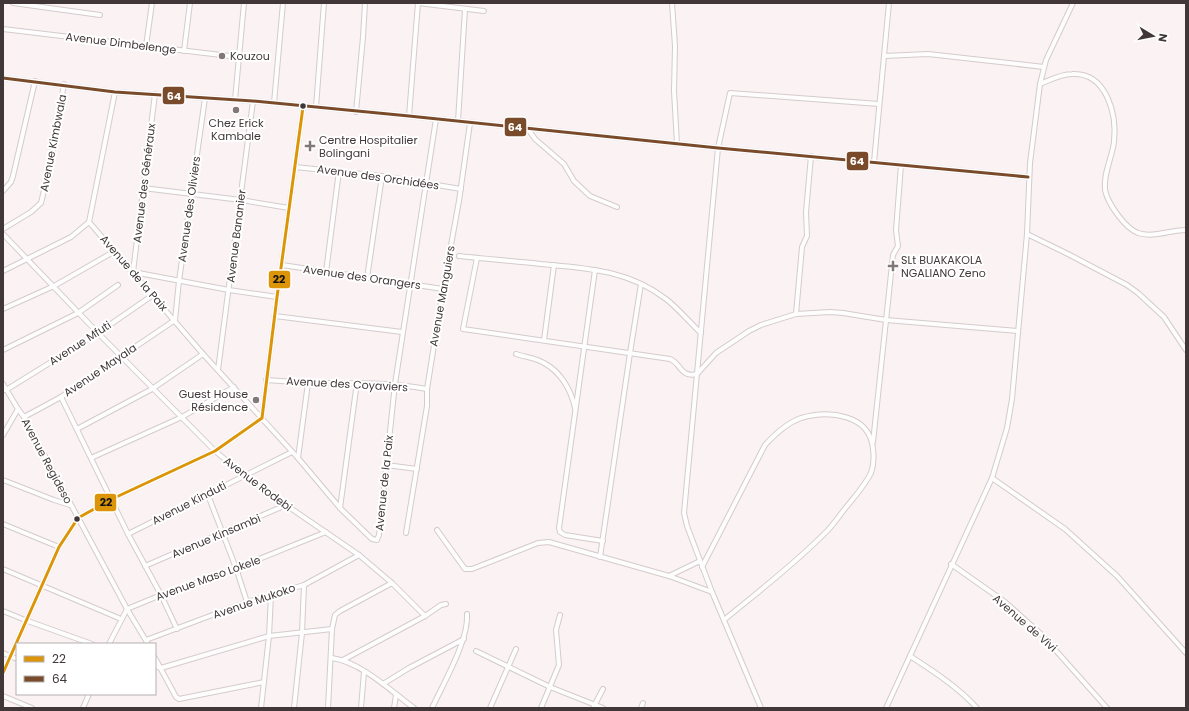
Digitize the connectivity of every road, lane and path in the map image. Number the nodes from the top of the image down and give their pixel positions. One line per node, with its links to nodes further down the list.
1 (13, 3): 14 (street)
2 (152, 3): 16 (street)
3 (190, 3): 17 (street)
4 (244, 3): 19 (street)
5 (283, 3): 30 (street)
6 (324, 3): 33 (street)
7 (365, 3): 34 (street)
8 (418, 3): 12 (street); 35 (street)
9 (672, 3): 40 (street)
10 (889, 3): 18 (street)
11 (1073, 3): 20 (street)
12 (464, 9): 13 (street); 37 (street)
13 (484, 11)
14 (100, 16)
15 (3, 29): 16 (street, Avenue Dimbelenge)
16 (146, 46): 17 (street, Avenue Dimbelenge)
17 (184, 51): 19 (street, Avenue Dimbelenge)
18 (884, 56): 20 (street); 31 (street)
19 (238, 57): 28 (street)
20 (1044, 67): 24 (street)
21 (3, 78): 22 (street)
22 (34, 81): 23 (street); 52 (street)
23 (64, 84): 25 (street); 58 (street, Avenue Kimbwala)
24 (1040, 84): 48 (street); 59 (street)
25 (115, 92): 26 (street); 57 (street)
26 (155, 94): 27 (street); 50 (street, Avenue des Généraux)
27 (205, 98): 28 (street); 53 (street, Avenue des Oliviers)
28 (235, 100): 29 (street)
29 (253, 101): 30 (street); 54 (street, Avenue Bananier)
30 (274, 103): 32 (street)
31 (879, 104): 41 (street); 43 (street)
32 (303, 106): 33 (street); 45 (street)
33 (316, 107): 34 (street)
34 (356, 112): 35 (street)
35 (409, 116): 36 (street)
36 (436, 119): 37 (street); 49 (street, Avenue de la Paix)
37 (458, 121): 38 (street)
38 (470, 123): 39 (street); 51 (street, Avenue Manguiers)
39 (528, 129): 40 (street); 55 (street)
40 (677, 144): 41 (street)
41 (718, 148): 42 (street); 91 (street)
42 (811, 156): 43 (street); 84 (street)
43 (874, 162): 44 (street)
44 (901, 165): 48 (street); 87 (street)
45 (295, 167): 46 (street, Avenue des Orchidées); 56 (street)
46 (339, 171): 47 (street, Avenue des Orchidées); 71 (street)
47 (382, 176): 49 (street, Avenue des Orchidées); 72 (street)
48 (1028, 177): 61 (street)
49 (426, 183): 51 (street, Avenue des Orchidées); 76 (street, Avenue de la Paix)
50 (143, 188): 53 (street); 70 (street, Avenue des Généraux)
51 (461, 189): 78 (street, Avenue Manguiers)
52 (3, 191)
53 (191, 194): 54 (street); 73 (street, Avenue des Oliviers)
54 (241, 200): 56 (street); 79 (street, Avenue Bananier)
55 (617, 207)
56 (290, 208): 66 (street)
57 (89, 222): 62 (street, Avenue de la Paix); 65 (street)
58 (3, 229)
59 (1186, 230)
60 (3, 234): 65 (street, Avenue Rodebi)
61 (1027, 234): 88 (street); 95 (street)
62 (115, 251): 70 (street, Avenue de la Paix); 77 (street)
63 (459, 256): 64 (street)
64 (477, 258): 67 (street); 92 (street)
65 (28, 259): 69 (street); 77 (street, Avenue Rodebi)
66 (282, 265): 71 (street, Avenue des Orangers); 81 (street)
67 (554, 265): 68 (street); 92 (street)
68 (595, 270): 74 (street); 93 (street)
69 (3, 271)
70 (133, 272): 73 (street); 80 (street, Avenue de la Paix)
71 (326, 272): 72 (street, Avenue des Orangers)
72 (368, 278): 76 (street, Avenue des Orangers)
73 (179, 281): 79 (street); 86 (street, Avenue des Oliviers)
74 (641, 284): 91 (street); 96 (street)
75 (118, 285): 83 (street)
76 (411, 285): 78 (street, Avenue des Orangers); 89 (street, Avenue de la Paix)
77 (54, 286): 82 (street); 83 (street, Avenue Rodebi)
78 (442, 289): 109 (street, Avenue Manguiers)
79 (229, 290): 81 (street); 100 (street, Avenue Bananier)
80 (153, 295): 86 (street, Avenue de la Paix); 90 (street, Avenue Mfuti)
81 (277, 297): 85 (street)
82 (3, 309)
83 (78, 313): 90 (street, Avenue Rodebi); 94 (street)
84 (796, 314): 87 (street); 101 (street)
85 (274, 316): 89 (street); 102 (street)
86 (175, 320): 97 (street, Avenue de la Paix); 99 (street, Avenue Mayala)
87 (886, 320): 88 (street); 119 (street)
88 (1018, 331): 127 (street)
89 (402, 332): 106 (street, Avenue de la Paix)
90 (98, 333): 99 (street, Avenue Rodebi); 110 (street, Avenue Mfuti)
91 (701, 333): 101 (street)
92 (544, 340): 93 (street)
93 (585, 346): 96 (street); 113 (street)
94 (3, 350)
95 (1186, 350)
96 (630, 353): 101 (street); 141 (street)
97 (203, 354): 100 (street, Avenue de la Paix); 108 (street)
98 (516, 354): 113 (street)
99 (121, 357): 108 (street, Avenue Rodebi); 111 (street, Avenue Mayala)
100 (218, 370): 107 (street, Avenue de la Paix)
101 (697, 374): 145 (street)
102 (266, 380): 103 (street, Avenue des Coyaviers); 116 (street)
103 (308, 382): 104 (street, Avenue des Coyaviers); 123 (street)
104 (358, 382): 106 (street, Avenue des Coyaviers); 133 (street)
105 (3, 384): 110 (street, Avenue Regideso)
106 (395, 384): 109 (street, Avenue des Coyaviers); 124 (street, Avenue de la Paix)
107 (234, 387): 115 (street); 116 (street, Avenue de la Paix)
108 (152, 388): 115 (street, Avenue Rodebi); 117 (street)
109 (427, 389): 125 (street, Avenue Manguiers)
110 (5, 390): 112 (street, Avenue Regideso)
111 (61, 396): 114 (street, Avenue Mayala); 117 (street)
112 (18, 409): 114 (street, Avenue Regideso); 118 (street)
113 (576, 411): 141 (street)
114 (24, 417): 131 (street, Avenue Regideso)
115 (182, 417): 120 (street, Avenue Rodebi); 122 (street)
116 (262, 418): 120 (street); 121 (street, Avenue de la Paix)
117 (77, 429): 122 (street)
118 (3, 435)
119 (873, 442): 149 (street); 167 (street)
120 (215, 451): 126 (street, Avenue Rodebi); 130 (street)
121 (292, 452): 123 (street, Avenue de la Paix); 126 (street, Avenue Kinduti)
122 (91, 458): 130 (street)
123 (298, 458): 133 (street, Avenue de la Paix)
124 (386, 465): 125 (street); 133 (street, Avenue de la Paix)
125 (417, 469): 140 (street, Avenue Manguiers)
126 (244, 475): 129 (street, Avenue Kinduti); 132 (street, Avenue Rodebi)
127 (992, 478): 146 (street); 178 (street)
128 (3, 480): 131 (street)
129 (208, 495): 138 (street); 139 (street, Avenue Kinduti)
130 (112, 499): 134 (street); 139 (street)
131 (70, 505): 134 (street, Avenue Regideso)
132 (286, 505): 137 (street, Avenue Rodebi); 138 (street, Avenue Kinsambi)
133 (340, 508)
134 (78, 518): 142 (street); 160 (street, Avenue Regideso)
135 (3, 524): 142 (street)
136 (437, 530): 144 (street)
137 (326, 532): 143 (street, Avenue Rodebi); 148 (street, Avenue Maso Lokele)
138 (222, 533): 147 (street, Avenue Kinsambi); 148 (street)
139 (128, 534): 147 (street)
140 (406, 534)
141 (603, 541): 144 (street)
142 (59, 547): 153 (street)
143 (359, 555): 152 (street, Avenue Rodebi); 154 (street, Avenue Mukoko)
144 (600, 557): 151 (street)
145 (700, 561): 149 (street); 151 (street)
146 (951, 564): 181 (street); 214 (street, Avenue de Vivi)
147 (145, 566): 157 (street)
148 (236, 568): 157 (street, Avenue Maso Lokele); 158 (street)
149 (702, 568): 155 (street)
150 (3, 569): 153 (street)
151 (669, 576): 155 (street)
152 (392, 583): 164 (street, Avenue Rodebi); 169 (street)
153 (42, 584): 165 (street); 166 (street)
154 (304, 585): 156 (street, Avenue Mukoko); 170 (street)
155 (712, 592): 167 (street)
156 (271, 594): 158 (street, Avenue Mukoko); 171 (street)
157 (161, 595): 160 (street, Avenue Maso Lokele); 168 (street)
158 (248, 602): 168 (street, Avenue Mukoko)
159 (446, 604): 164 (street)
160 (127, 609): 165 (street); 173 (street, Avenue Regideso)
161 (3, 611): 166 (street)
162 (467, 614): 172 (street)
163 (560, 615): 193 (street)
164 (425, 616): 185 (street)
165 (121, 619): 175 (street)
166 (26, 620): 174 (street); 180 (street)
167 (724, 620): 211 (street)
168 (177, 629): 173 (street, Avenue Mukoko)
169 (332, 629): 170 (street); 182 (street)
170 (302, 633): 171 (street); 202 (street)
171 (268, 636): 188 (street); 191 (street)
172 (464, 639): 192 (street); 207 (street)
173 (147, 642)
174 (89, 643)
175 (109, 643)
176 (516, 649): 187 (street)
177 (476, 652): 187 (street)
178 (1186, 653)
179 (3, 654): 180 (street)
180 (10, 656): 183 (street); 190 (street)
181 (910, 656): 212 (street); 213 (street)
182 (332, 658): 185 (street); 203 (street)
183 (16, 659)
184 (156, 660): 188 (street)
185 (342, 660): 189 (street)
186 (156, 666): 188 (street)
187 (508, 666): 193 (street); 208 (street)
188 (161, 668): 191 (street)
189 (364, 672): 192 (street); 204 (street)
190 (3, 673)
191 (264, 682): 201 (street)
192 (383, 684): 196 (street)
193 (550, 687): 198 (street); 209 (street)
194 (603, 689): 198 (street)
195 (89, 695): 200 (street)
196 (396, 695): 205 (street); 206 (street)
197 (3, 696): 199 (street)
198 (594, 706): 210 (street)
199 (32, 708)
200 (83, 708)
201 (261, 708)
202 (294, 708)
203 (328, 708)
204 (361, 708)
205 (394, 708)
206 (414, 708)
207 (432, 708)
208 (490, 708)
209 (541, 708)
210 (603, 708)
211 (761, 708)
212 (886, 708)
213 (977, 708)
214 (1107, 708)

